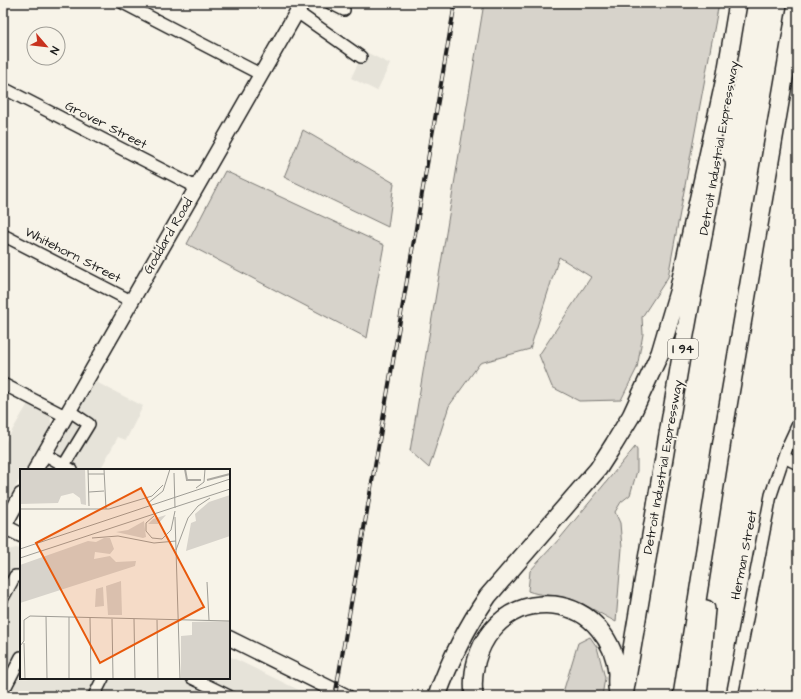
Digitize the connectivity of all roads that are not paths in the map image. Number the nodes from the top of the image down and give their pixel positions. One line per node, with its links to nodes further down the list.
1 (123, 3): 9 (street)
2 (330, 3): 7 (street)
3 (738, 3): 37 (highway)
4 (746, 3): 40 (highway, Detroit Industrial Expressway / I 94)
5 (797, 3): 17 (highway)
6 (299, 8): 8 (street); 9 (main road, Goddard Road)
7 (344, 10)
8 (361, 57)
9 (260, 74): 11 (main road, Goddard Road)
10 (3, 88): 11 (street, Grover Street)
11 (196, 186): 13 (main road, Goddard Road)
12 (3, 235): 13 (street, Whitehorn Street)
13 (131, 301): 15 (main road, Goddard Road)
14 (3, 384): 15 (street)
15 (66, 413): 19 (main road, Goddard Road); 22 (street)
16 (798, 424): 18 (street, Herman Street)
17 (722, 440): 41 (highway); 42 (highway)
18 (793, 447): 20 (street, Herman Street)
19 (44, 454): 22 (street); 23 (main road, Goddard Road)
20 (784, 457): 21 (street); 43 (street, Herman Street)
21 (798, 464)
22 (68, 468)
23 (36, 469)
24 (20, 497): 25 (main road)
25 (3, 527): 26 (main road)
26 (20, 535)
27 (20, 576): 28 (street)
28 (3, 598)
29 (230, 638): 36 (main road)
30 (19, 664): 33 (street)
31 (102, 679): 34 (street)
32 (194, 679): 35 (street)
33 (3, 692)
34 (94, 696)
35 (229, 696)
36 (346, 696)
37 (437, 696)
38 (474, 696): 39 (highway)
39 (619, 696)
40 (624, 696)
41 (682, 696)
42 (698, 696)
43 (732, 696)

